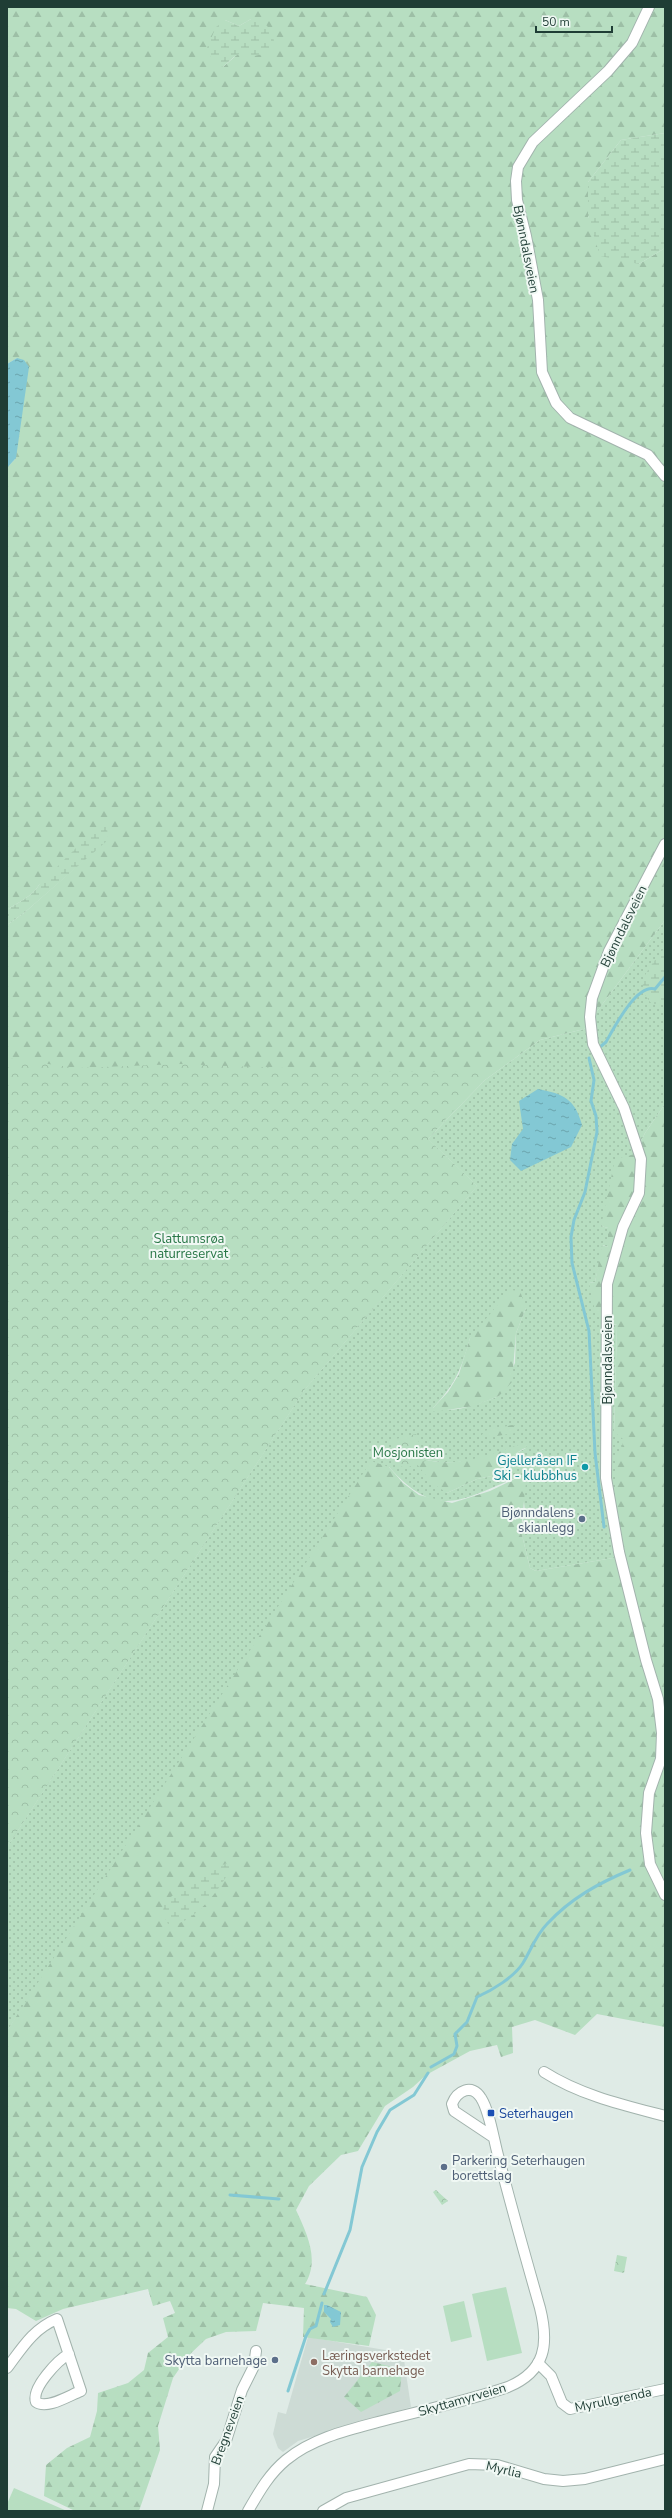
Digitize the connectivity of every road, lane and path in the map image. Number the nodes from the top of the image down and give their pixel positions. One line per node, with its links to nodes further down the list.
1 (649, 7): 2 (street, Bjønndalsveien)
2 (665, 476)
3 (665, 844): 4 (street, Bjønndalsveien)
4 (665, 1895)
5 (544, 2072): 6 (street)
6 (665, 2116)
7 (493, 2138): 7 (street, Skyttamyrveien); 10 (street, Skyttamyrveien)
8 (256, 2351): 14 (street, Bregneveien)
9 (69, 2354): 9 (street); 11 (street)
10 (538, 2363): 12 (street, Myrullgrenda); 15 (street, Skyttamyrveien)
11 (7, 2368)
12 (665, 2389)
13 (665, 2459): 16 (street, Myrlia)
14 (207, 2511)
15 (248, 2511)
16 (323, 2511)

